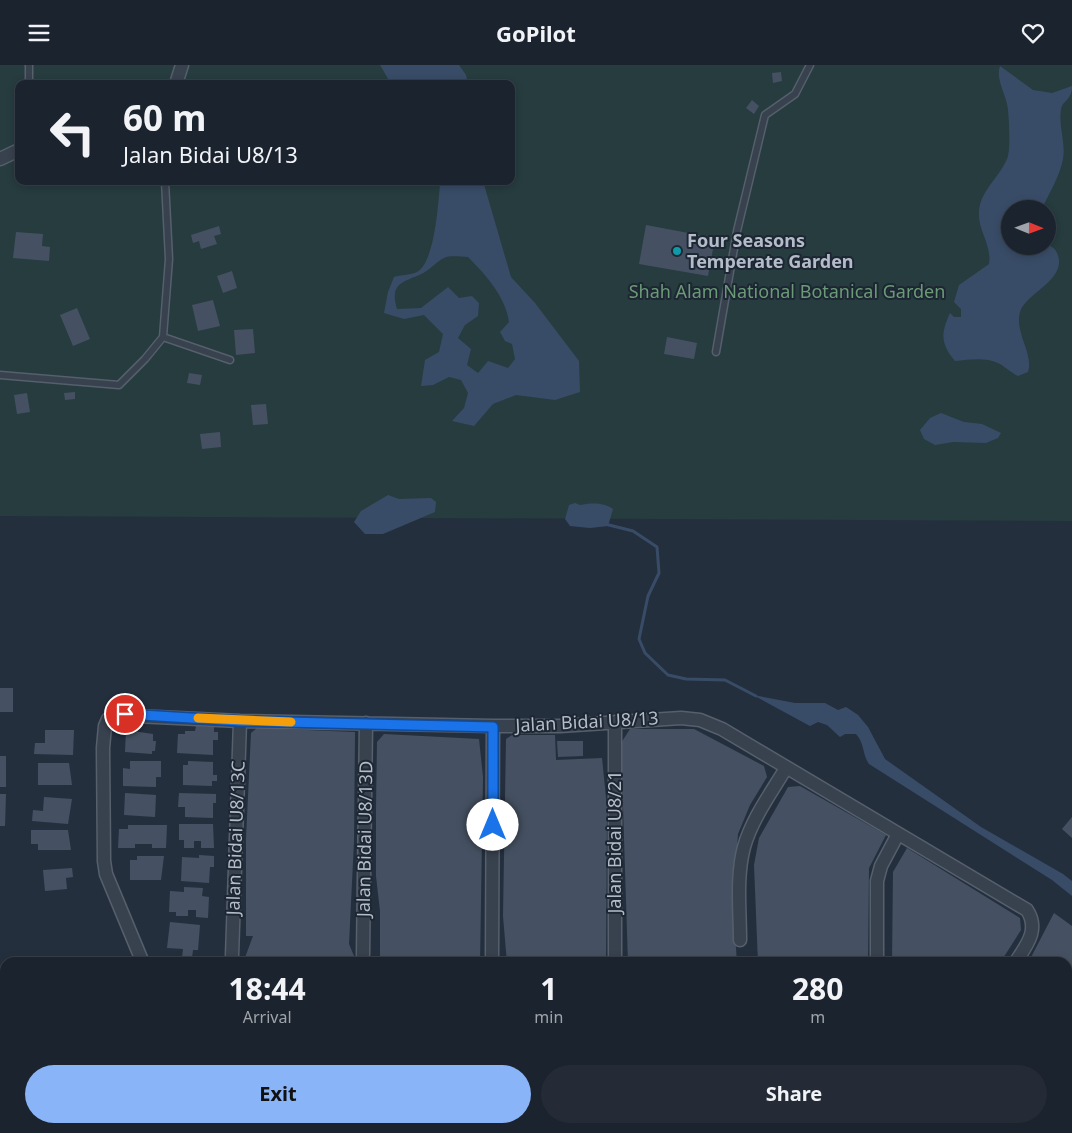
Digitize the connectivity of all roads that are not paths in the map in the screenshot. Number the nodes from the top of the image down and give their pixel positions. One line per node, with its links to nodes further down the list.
1 (29, 65): 4 (lane)
2 (182, 65): 5 (street)
3 (810, 65): 10 (lane)
4 (29, 80)
5 (177, 80)
6 (15, 152): 7 (street)
7 (0, 159)
8 (166, 185): 9 (lane)
9 (163, 337): 11 (lane); 12 (lane)
10 (716, 352)
11 (230, 360)
12 (0, 375)
13 (240, 721): 15 (street, Jalan Bidai U8/13); 21 (street, Jalan Bidai U8/13C); 22 (street, Jalan Bidai U8/13)
14 (615, 722): 16 (street, Jalan Bidai U8/13); 17 (street, Jalan Bidai U8/13); 24 (street, Jalan Bidai U8/21)
15 (366, 723): 16 (street, Jalan Bidai U8/13); 20 (street, Jalan Bidai U8/13D)
16 (493, 727): 23 (street)
17 (786, 769): 18 (street, Jalan Bidai U8/13); 19 (street)
18 (898, 834): 25 (street); 26 (street, Jalan Bidai U8/13)
19 (740, 940)
20 (363, 955)
21 (232, 956)
22 (141, 957)
23 (492, 957)
24 (615, 957)
25 (876, 957)
26 (1018, 957)

